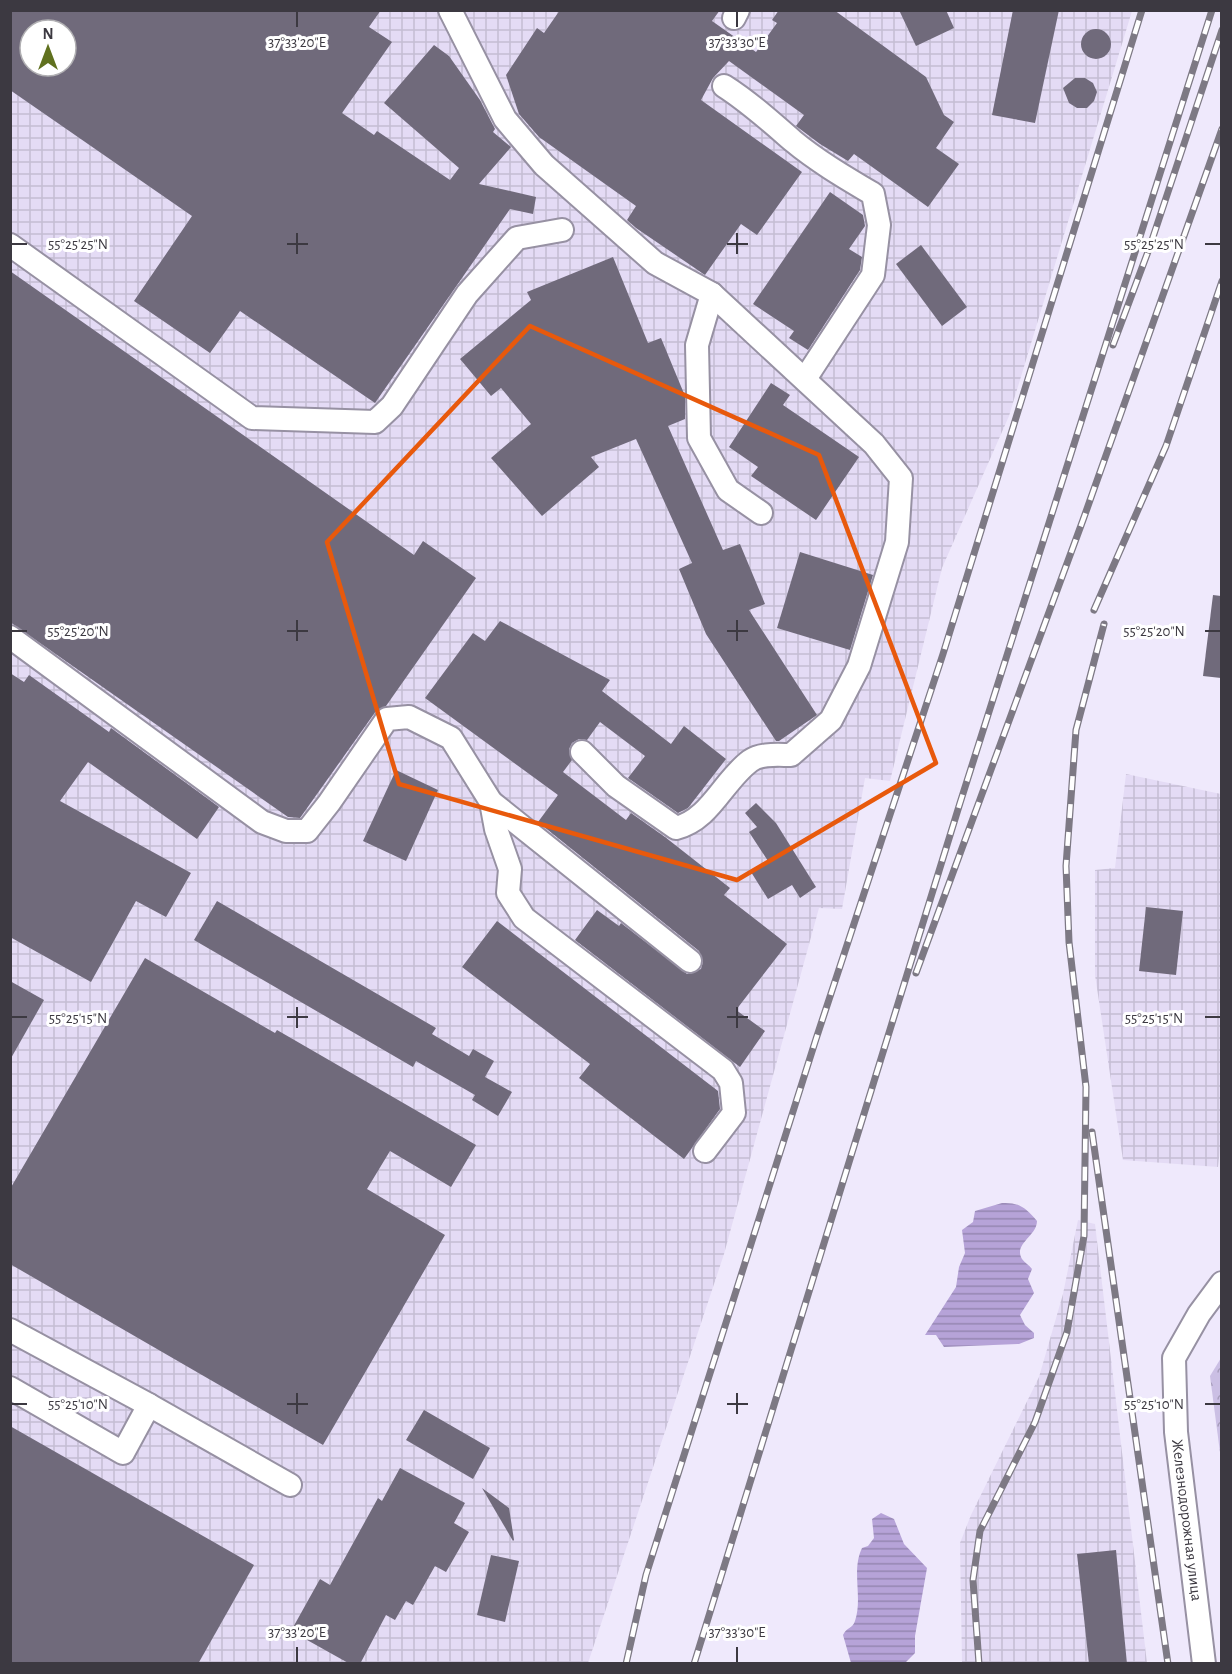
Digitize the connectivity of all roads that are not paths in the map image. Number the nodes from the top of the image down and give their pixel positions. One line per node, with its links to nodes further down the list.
1 (450, 10): 5 (street)
2 (724, 86): 6 (street)
3 (562, 230): 4 (street)
4 (10, 245)
5 (712, 294): 6 (street); 7 (street)
6 (805, 379): 9 (street)
7 (761, 513)
8 (10, 637): 10 (street)
9 (582, 752)
10 (491, 802): 11 (street); 12 (street)
11 (690, 961)
12 (705, 1151)
13 (1221, 1290): 18 (street, Железнодорожная улица)
14 (10, 1330): 16 (street)
15 (10, 1388): 16 (street)
16 (149, 1405): 17 (street)
17 (290, 1485)
18 (1204, 1664)

